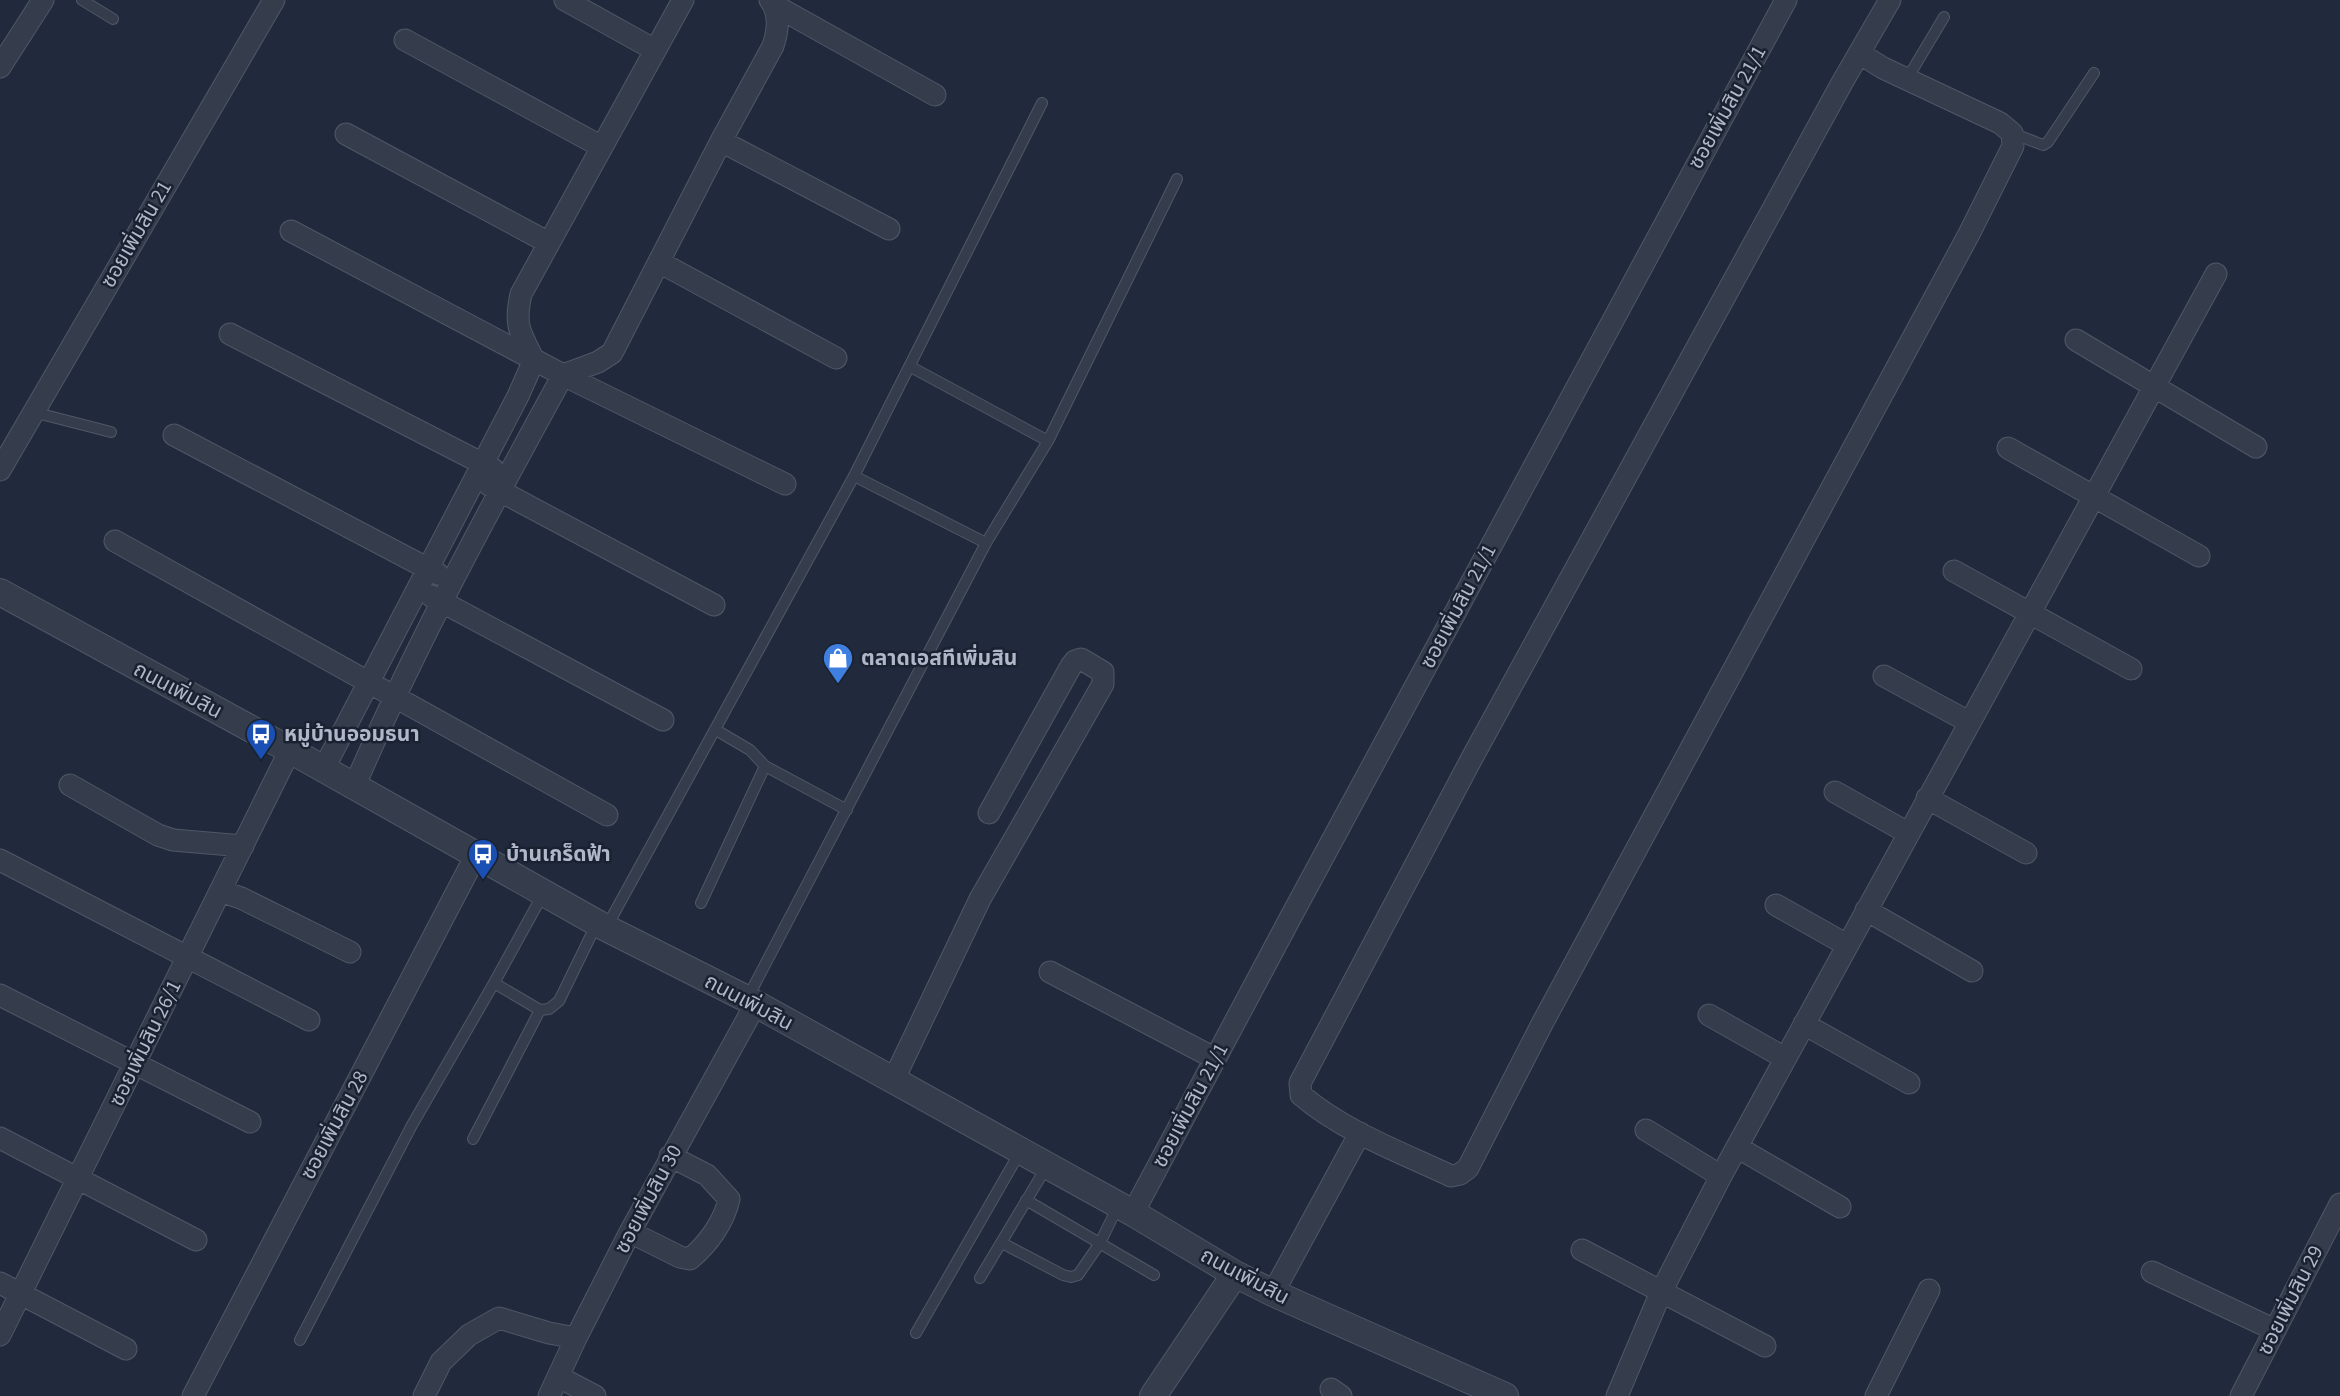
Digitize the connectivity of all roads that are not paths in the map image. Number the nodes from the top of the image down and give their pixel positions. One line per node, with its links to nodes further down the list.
1 (43, 0): 14 (street)
2 (82, 0): 10 (lane)
3 (274, 0): 36 (street, ซอยเพิ่มสิน 21)
4 (565, 0): 12 (street)
5 (682, 0): 12 (street)
6 (1786, 0): 99 (street, ซอยเพิ่มสิน 21/1)
7 (1890, 0): 13 (street)
8 (772, 3): 17 (street); 21 (street)
9 (1944, 17): 16 (lane)
10 (113, 19)
11 (405, 40): 22 (street)
12 (655, 50): 22 (street)
13 (1859, 53): 16 (street); 106 (street)
14 (0, 67)
15 (2094, 73): 20 (lane)
16 (1907, 79): 20 (street)
17 (935, 95)
18 (1042, 103): 33 (lane)
19 (346, 134): 26 (street)
20 (2012, 134): 106 (street)
21 (721, 141): 24 (street); 27 (street)
22 (602, 147): 26 (street)
23 (1177, 178): 39 (lane)
24 (889, 229)
25 (292, 231): 32 (street)
26 (549, 243): 32 (street)
27 (659, 262): 31 (street); 34 (street)
28 (2216, 274): 35 (street)
29 (230, 334): 43 (street)
30 (2076, 340): 35 (street)
31 (835, 358)
32 (534, 360): 34 (street); 43 (street)
33 (911, 367): 39 (lane); 44 (lane)
34 (563, 375): 45 (street); 46 (street)
35 (2153, 386): 40 (street); 47 (street)
36 (33, 412): 37 (lane); 42 (street, ซอยเพิ่มสิน 21)
37 (111, 432)
38 (174, 435): 51 (street)
39 (1048, 441): 49 (lane)
40 (2256, 447)
41 (2008, 448): 47 (street)
42 (0, 470)
43 (478, 471): 45 (street); 51 (street)
44 (855, 476): 49 (lane); 65 (lane)
45 (504, 484): 53 (street); 57 (street)
46 (785, 484)
47 (2093, 496): 50 (street); 58 (street)
48 (115, 541): 61 (street)
49 (986, 543): 73 (lane)
50 (2199, 556)
51 (427, 568): 53 (street); 54 (street)
52 (1954, 571): 58 (street)
53 (453, 582): 56 (street)
54 (417, 587): 56 (street); 61 (street)
55 (0, 592): 66 (street, ถนนเพิ่มสิน)
56 (443, 603): 62 (street); 63 (street)
57 (714, 605)
58 (2030, 613): 59 (street); 64 (street)
59 (2131, 670)
60 (1884, 676): 64 (street)
61 (368, 681): 62 (street); 68 (street)
62 (396, 697): 70 (street); 75 (street)
63 (663, 720)
64 (1969, 722): 72 (street)
65 (716, 730): 67 (lane); 86 (lane)
66 (290, 750): 68 (street, ถนนเพิ่มสิน); 77 (street, ซอยเพิ่มสิน 26/1)
67 (765, 766): 73 (lane); 83 (lane)
68 (323, 770): 70 (street, ถนนเพิ่มสิน)
69 (70, 785): 77 (street)
70 (354, 787): 79 (street, ถนนเพิ่มสิน)
71 (1835, 792): 76 (street)
72 (1927, 798): 76 (street); 78 (street)
73 (847, 810): 94 (lane)
74 (989, 813): 102 (street)
75 (607, 815)
76 (1908, 833): 85 (street)
77 (243, 846): 81 (street, ซอยเพิ่มสิน 26/1)
78 (2026, 853)
79 (476, 855): 82 (street, ถนนเพิ่มสิน); 142 (street, ซอยเพิ่มสิน 28)
80 (0, 860): 89 (street)
81 (220, 891): 88 (street); 89 (street, ซอยเพิ่มสิน 26/1)
82 (543, 894): 86 (street, ถนนเพิ่มสิน); 92 (lane)
83 (701, 903)
84 (1776, 905): 87 (street)
85 (1866, 910): 87 (street); 90 (street)
86 (602, 925): 94 (street, ถนนเพิ่มสิน); 95 (lane)
87 (1847, 945): 98 (street)
88 (350, 953)
89 (187, 957): 97 (street); 101 (street, ซอยเพิ่มสิน 26/1)
90 (1972, 971)
91 (1050, 972): 99 (street)
92 (494, 983): 95 (lane); 137 (lane)
93 (0, 995): 101 (street)
94 (751, 1002): 102 (street, ถนนเพิ่มสิน); 111 (street, ซอยเพิ่มสิน 30)
95 (540, 1010): 108 (lane)
96 (1709, 1014): 100 (street)
97 (309, 1020)
98 (1804, 1024): 100 (street); 103 (street)
99 (1214, 1058): 118 (street, ซอยเพิ่มสิน 21/1)
100 (1785, 1058): 109 (street)
101 (135, 1063): 104 (street); 114 (street, ซอยเพิ่มสิน 26/1)
102 (893, 1081): 110 (street, ถนนเพิ่มสิน)
103 (1909, 1083)
104 (250, 1122)
105 (1646, 1130): 113 (street)
106 (1360, 1133): 131 (street)
107 (0, 1138): 114 (street)
108 (473, 1139)
109 (1737, 1147): 113 (street); 117 (street)
110 (1020, 1152): 112 (street, ถนนเพิ่มสิน); 134 (lane)
111 (670, 1156): 119 (street, ซอยเพิ่มสิน 30); 119 (street)
112 (1047, 1166): 115 (lane); 118 (street, ถนนเพิ่มสิน)
113 (1721, 1176): 130 (street)
114 (78, 1178): 120 (street); 132 (street, ซอยเพิ่มสิน 26/1)
115 (1026, 1200): 121 (lane); 122 (lane)
116 (2340, 1204): 133 (street, ซอยเพิ่มสิน 29)
117 (1840, 1207)
118 (1126, 1210): 122 (lane); 125 (street, ถนนเพิ่มสิน)
119 (630, 1232): 136 (street, ซอยเพิ่มสิน 30)
120 (196, 1240)
121 (1002, 1243): 122 (lane); 127 (lane)
122 (1100, 1243): 126 (lane)
123 (1582, 1250): 130 (street)
124 (2152, 1272): 133 (street)
125 (1235, 1274): 131 (street, ถนนเพิ่มสิน); 146 (street)
126 (1154, 1275)
127 (980, 1278)
128 (0, 1283): 132 (street)
129 (1929, 1290): 149 (street)
130 (1661, 1292): 138 (street); 148 (street)
131 (1273, 1293): 141 (street, ถนนเพิ่มสิน)
132 (21, 1294): 135 (street, ซอยเพิ่มสิน 26/1); 139 (street)
133 (2275, 1329): 150 (street, ซอยเพิ่มสิน 29)
134 (916, 1333)
135 (0, 1335)
136 (576, 1338): 140 (street, ซอยเพิ่มสิน 30); 143 (street)
137 (300, 1340)
138 (1765, 1346)
139 (126, 1349)
140 (559, 1377): 144 (street, ซอยเพิ่มสิน 30); 145 (street)
141 (1463, 1387): 147 (street, ถนนเพิ่มสิน)
142 (192, 1396)
143 (424, 1396)
144 (549, 1396)
145 (595, 1396)
146 (1153, 1396)
147 (1505, 1396)
148 (1617, 1396)
149 (1876, 1396)
150 (2241, 1396)

